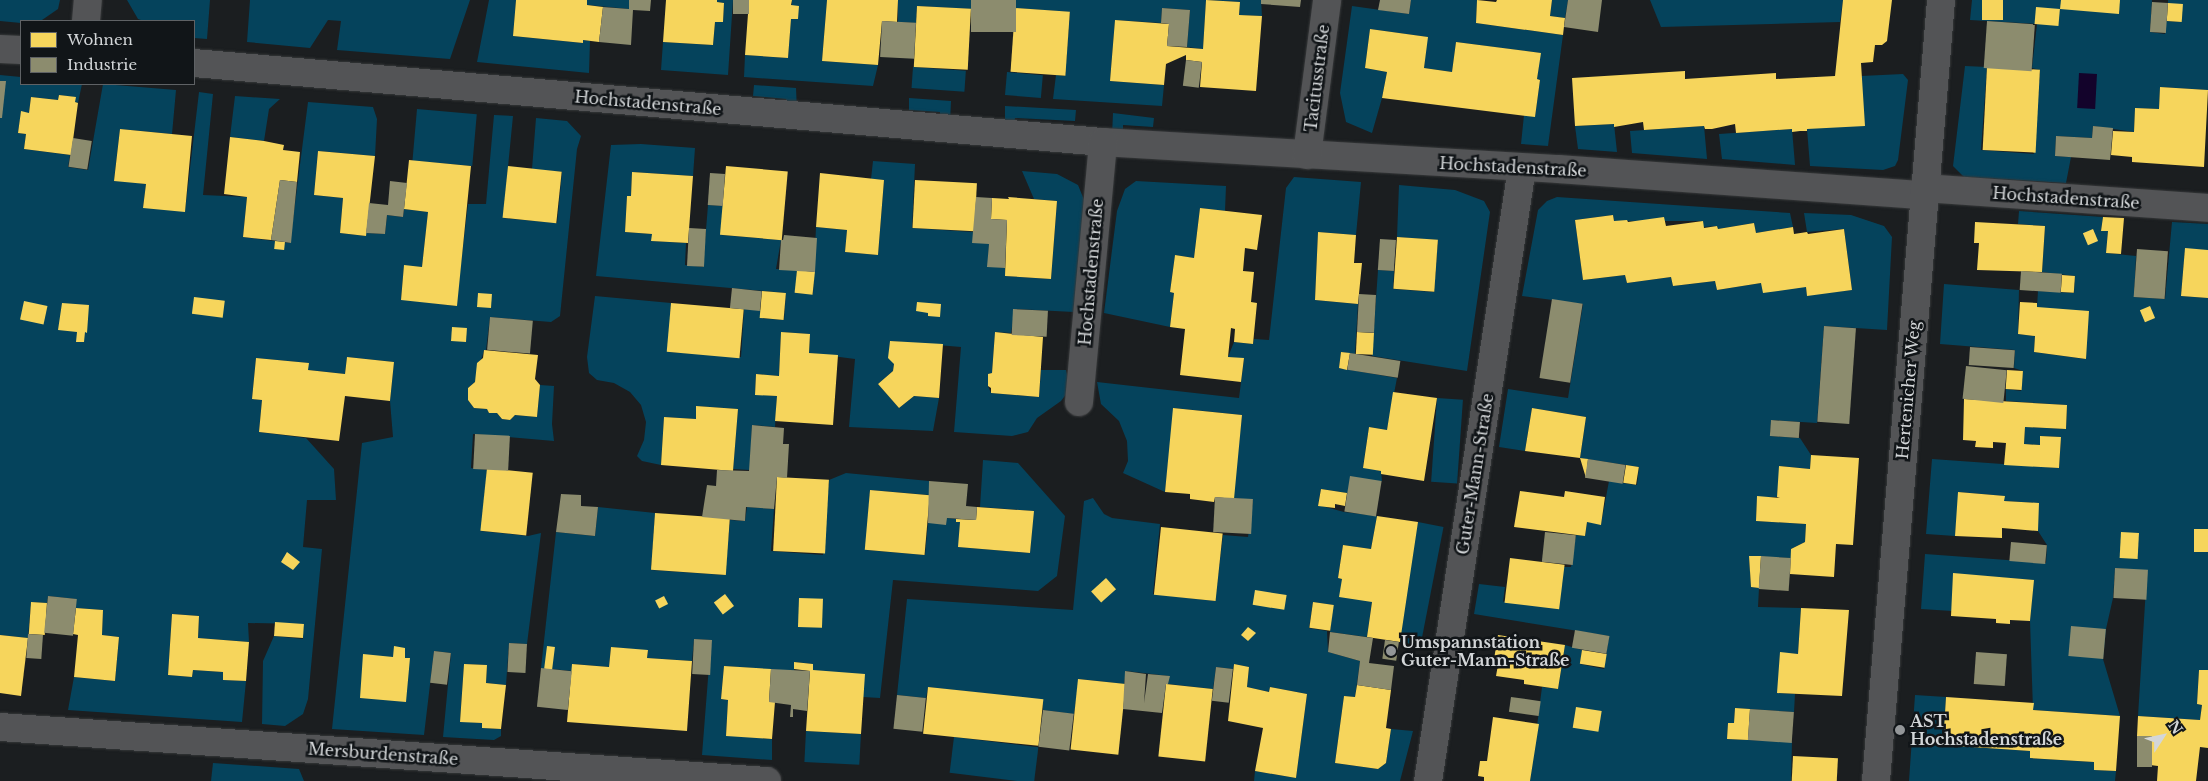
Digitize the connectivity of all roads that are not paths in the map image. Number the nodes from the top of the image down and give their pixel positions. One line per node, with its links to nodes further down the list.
1 (88, 0): 4 (street)
2 (1327, 0): 9 (street, Tacitusstraße)
3 (1941, 0): 11 (street, Hertenicher Weg)
4 (86, 20)
5 (0, 49): 6 (street)
6 (20, 50)
7 (195, 63): 8 (street, Hochstadenstraße)
8 (1103, 142): 9 (street, Hochstadenstraße); 13 (street, Hochstadenstraße)
9 (1307, 156): 10 (street, Hochstadenstraße)
10 (1522, 168): 11 (street, Hochstadenstraße); 16 (street, Guter-Mann-Straße)
11 (1924, 192): 12 (street, Hochstadenstraße); 17 (street, Hertenicher Weg)
12 (2208, 208)
13 (1080, 402)
14 (0, 727): 15 (street, Mersburdenstraße)
15 (767, 781)
16 (1428, 781)
17 (1876, 781)

